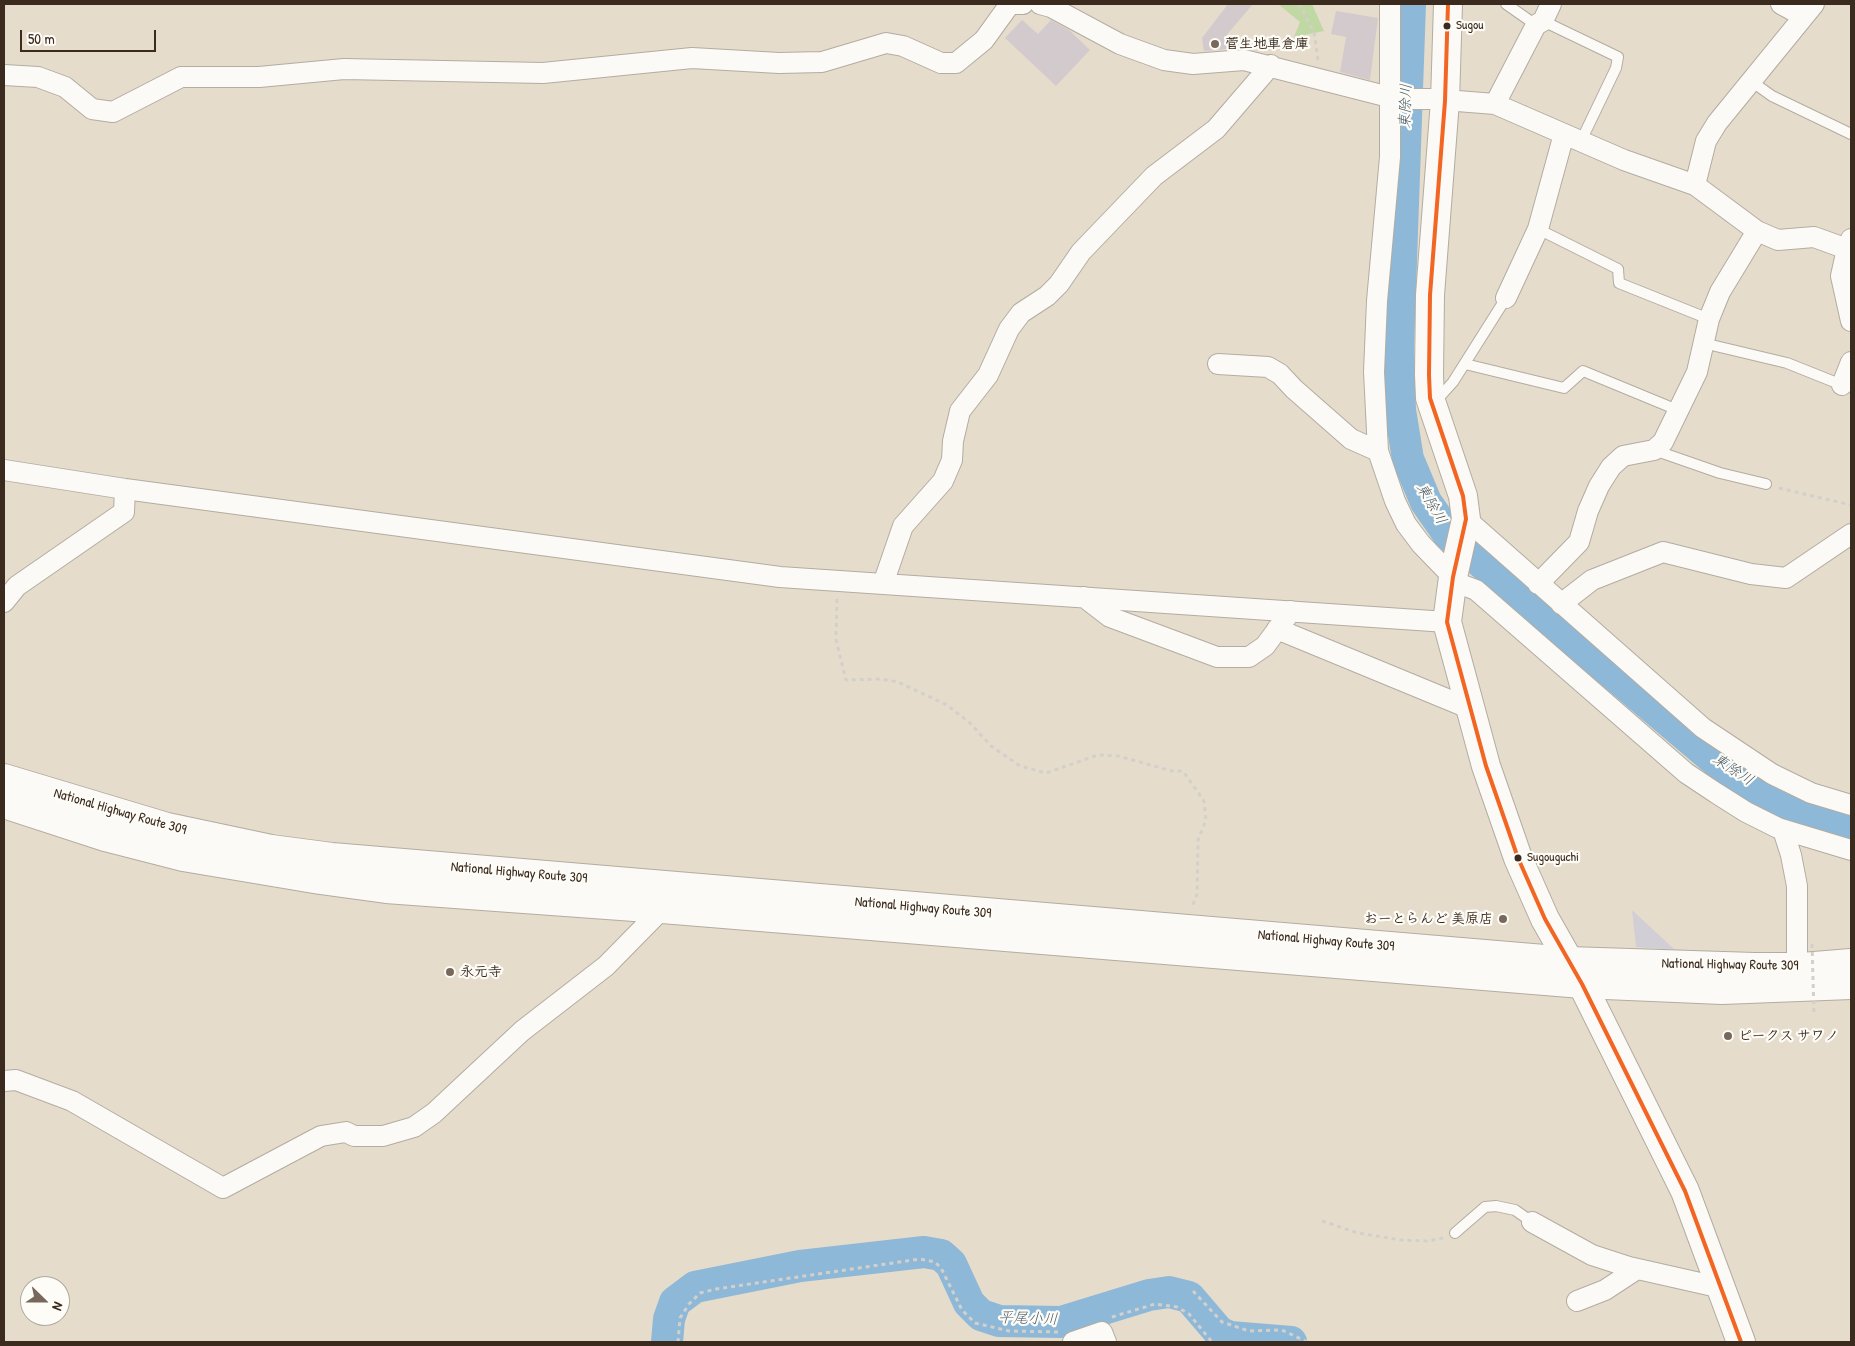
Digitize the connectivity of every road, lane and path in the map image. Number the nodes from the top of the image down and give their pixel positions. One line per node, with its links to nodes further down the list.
1 (1023, 4): 11 (street)
2 (1040, 4): 10 (street)
3 (1299, 4): 12 (path)
4 (1390, 4): 14 (street)
5 (1448, 4): 15 (main road)
6 (1506, 4): 9 (lane)
7 (1781, 4): 8 (street)
8 (1809, 10): 13 (street)
9 (1543, 17): 16 (street); 18 (lane)
10 (1271, 65): 12 (street); 43 (street)
11 (4, 75)
12 (1320, 80): 14 (street)
13 (1751, 81): 17 (lane); 19 (street)
14 (1393, 98): 15 (street); 34 (street)
15 (1439, 100): 16 (street); 31 (main road)
16 (1495, 104): 18 (street)
17 (1851, 134)
18 (1572, 138): 19 (street); 20 (street)
19 (1695, 185): 21 (street)
20 (1538, 229): 23 (street); 24 (lane)
21 (1757, 232): 22 (street); 24 (street)
22 (1849, 244): 25 (street)
23 (1506, 298): 29 (lane)
24 (1709, 319): 26 (street)
25 (1851, 321)
26 (1703, 343): 30 (lane); 32 (street)
27 (1851, 362): 30 (street)
28 (1218, 364): 34 (street)
29 (1465, 364): 31 (lane); 32 (lane)
30 (1842, 385)
31 (1433, 404): 39 (main road)
32 (1680, 411): 33 (street)
33 (1654, 450): 36 (lane); 44 (street)
34 (1378, 451): 41 (street)
35 (4, 470): 37 (street)
36 (1766, 484): 38 (path)
37 (125, 489): 42 (street); 46 (street)
38 (1851, 505)
39 (1465, 523): 41 (main road); 44 (street)
40 (1851, 534): 47 (street)
41 (1453, 574): 49 (main road); 55 (street)
42 (838, 581): 43 (street); 58 (path)
43 (883, 584): 45 (street)
44 (1538, 584): 47 (street)
45 (1084, 597): 48 (street); 50 (street)
46 (4, 602)
47 (1561, 604): 54 (street)
48 (1291, 611): 49 (street); 50 (street)
49 (1447, 622): 51 (main road)
50 (1278, 629): 51 (street)
51 (1471, 709): 62 (main road)
52 (4, 778): 57 (main road, National Highway Route 309)
53 (4, 804): 57 (main road, National Highway Route 309)
54 (1851, 805)
55 (1783, 830): 56 (street); 61 (street)
56 (1851, 850)
57 (664, 897): 58 (main road, National Highway Route 309); 62 (main road, National Highway Route 309); 65 (street)
58 (1178, 929): 62 (main road, National Highway Route 309)
59 (1812, 944): 64 (path, bridge)
60 (1851, 963): 61 (main road, National Highway Route 309)
61 (1797, 967): 62 (main road, National Highway Route 309)
62 (1575, 973): 63 (main road, National Highway Route 309); 70 (main road)
63 (1851, 985)
64 (1814, 1013)
65 (4, 1081)
66 (1322, 1221): 68 (path)
67 (1532, 1222): 68 (lane); 69 (street)
68 (1455, 1233)
69 (1637, 1269): 70 (street); 72 (street)
70 (1722, 1288): 79 (main road)
71 (1193, 1291): 78 (path)
72 (1577, 1301)
73 (1108, 1318): 77 (path)
74 (1067, 1337): 75 (path); 76 (street)
75 (678, 1342)
76 (1106, 1342)
77 (1212, 1342)
78 (1307, 1342)
79 (1741, 1342)

